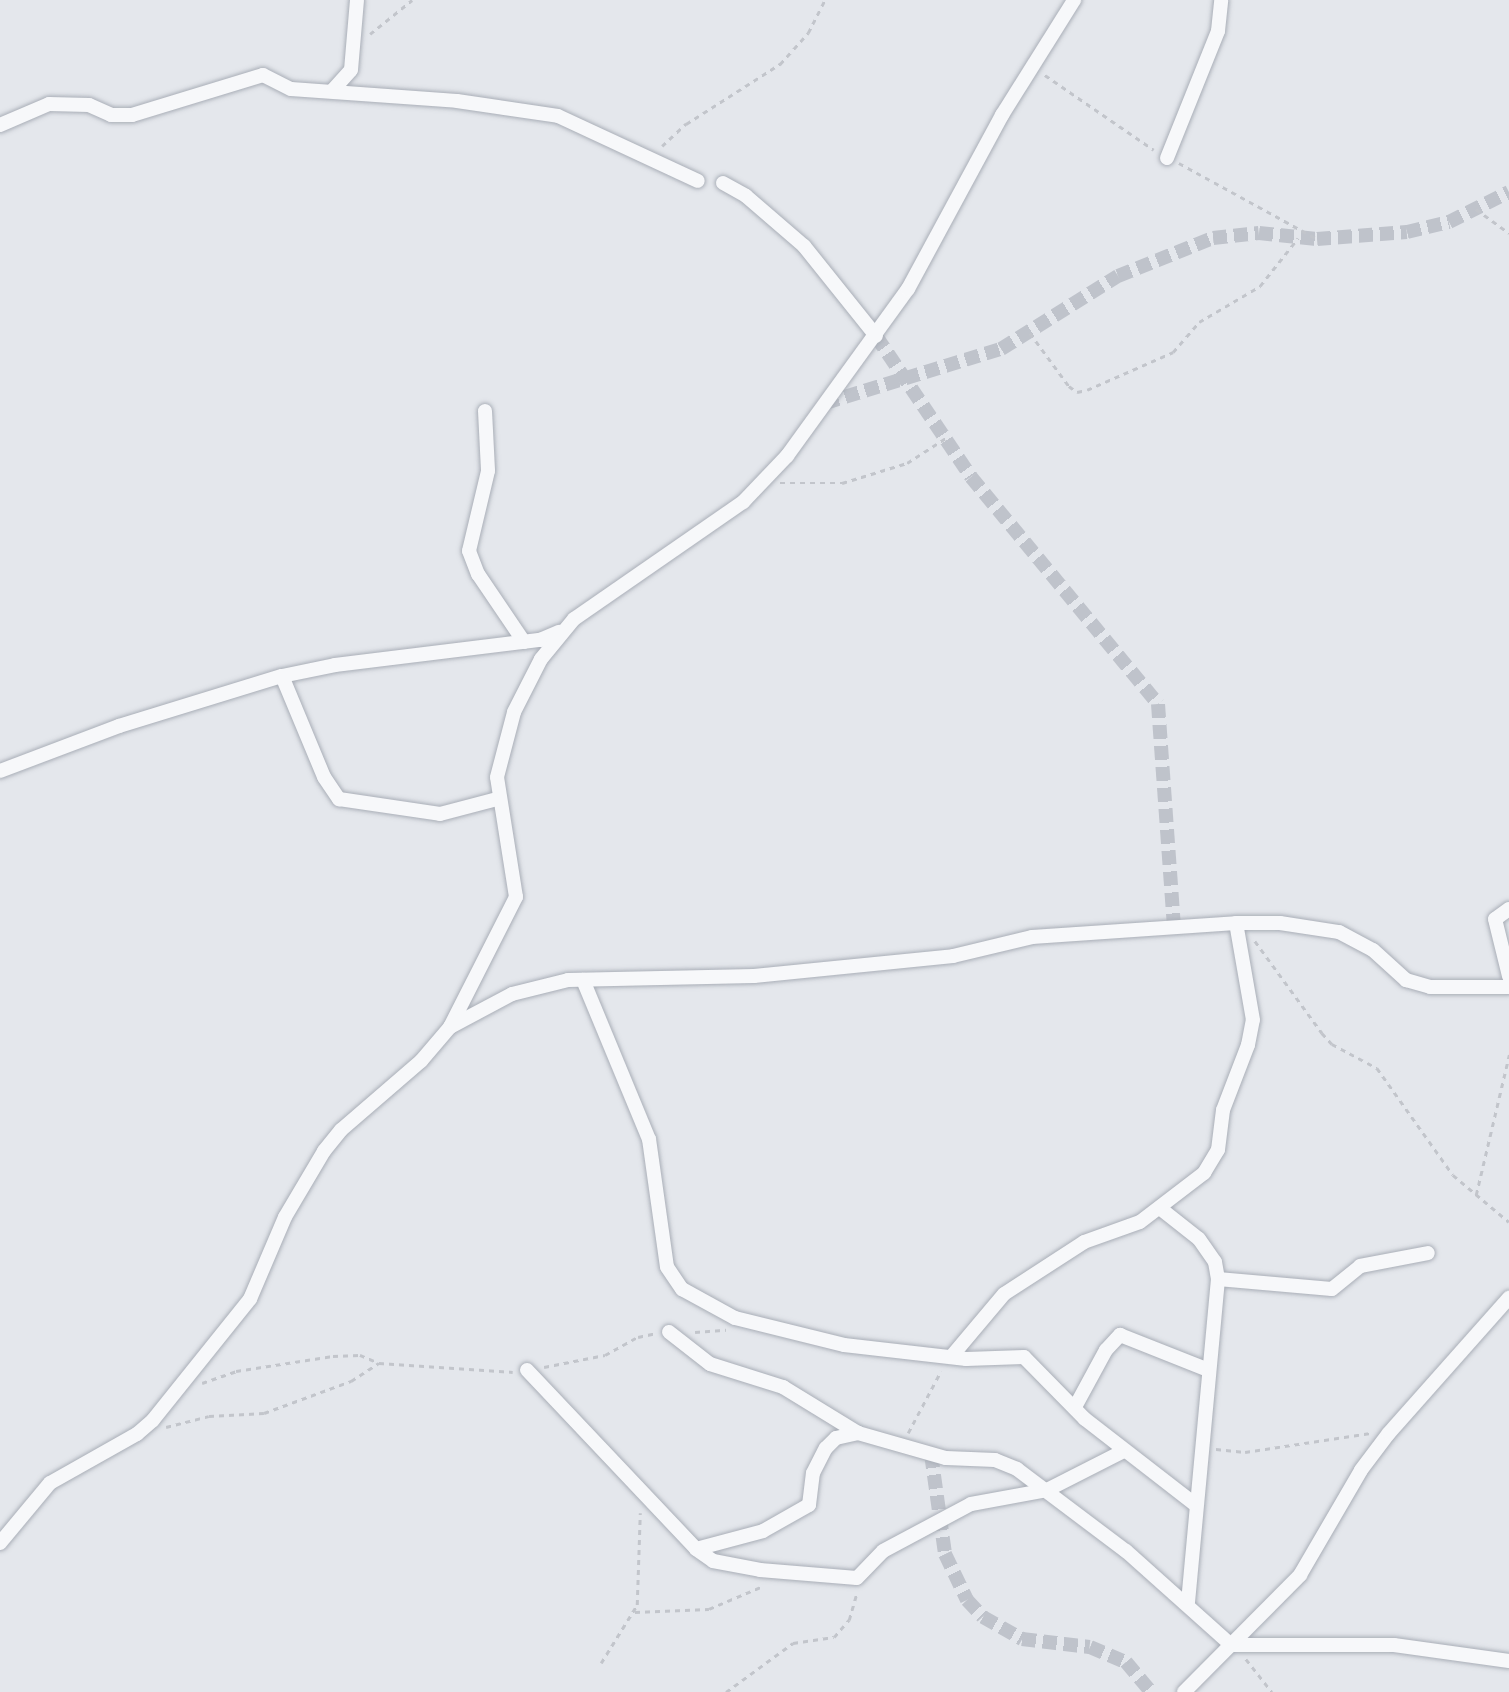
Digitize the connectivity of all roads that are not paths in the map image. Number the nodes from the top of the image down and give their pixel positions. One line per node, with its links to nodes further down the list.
1 (357, 0): 4 (street)
2 (1074, 0): 9 (street)
3 (1221, 0): 6 (street)
4 (332, 92): 5 (street); 7 (street)
5 (0, 125)
6 (1167, 158)
7 (698, 181)
8 (723, 183): 9 (street)
9 (876, 336): 11 (street)
10 (485, 411): 12 (street)
11 (562, 631): 12 (street); 15 (street)
12 (524, 642): 13 (street)
13 (282, 676): 14 (street); 15 (street)
14 (0, 771)
15 (497, 799): 21 (street)
16 (1509, 909): 18 (street)
17 (1237, 926): 19 (street); 20 (street); 22 (street)
18 (1509, 976)
19 (583, 980): 21 (street); 27 (street)
20 (1509, 987)
21 (450, 1027): 35 (street)
22 (1161, 1209): 24 (street); 27 (street)
23 (1429, 1253): 24 (street)
24 (1218, 1279): 28 (street)
25 (1509, 1298): 38 (street)
26 (669, 1332): 31 (street)
27 (951, 1357): 30 (street)
28 (1206, 1369): 30 (street); 34 (street)
29 (527, 1370): 36 (street)
30 (1075, 1407): 32 (street)
31 (858, 1433): 33 (street); 36 (street)
32 (1124, 1451): 33 (street); 34 (street)
33 (1047, 1490): 36 (street); 37 (street)
34 (1196, 1505): 37 (street)
35 (0, 1544)
36 (696, 1549)
37 (1188, 1603): 38 (street)
38 (1231, 1645): 39 (street); 40 (street)
39 (1509, 1661)
40 (1184, 1692)

